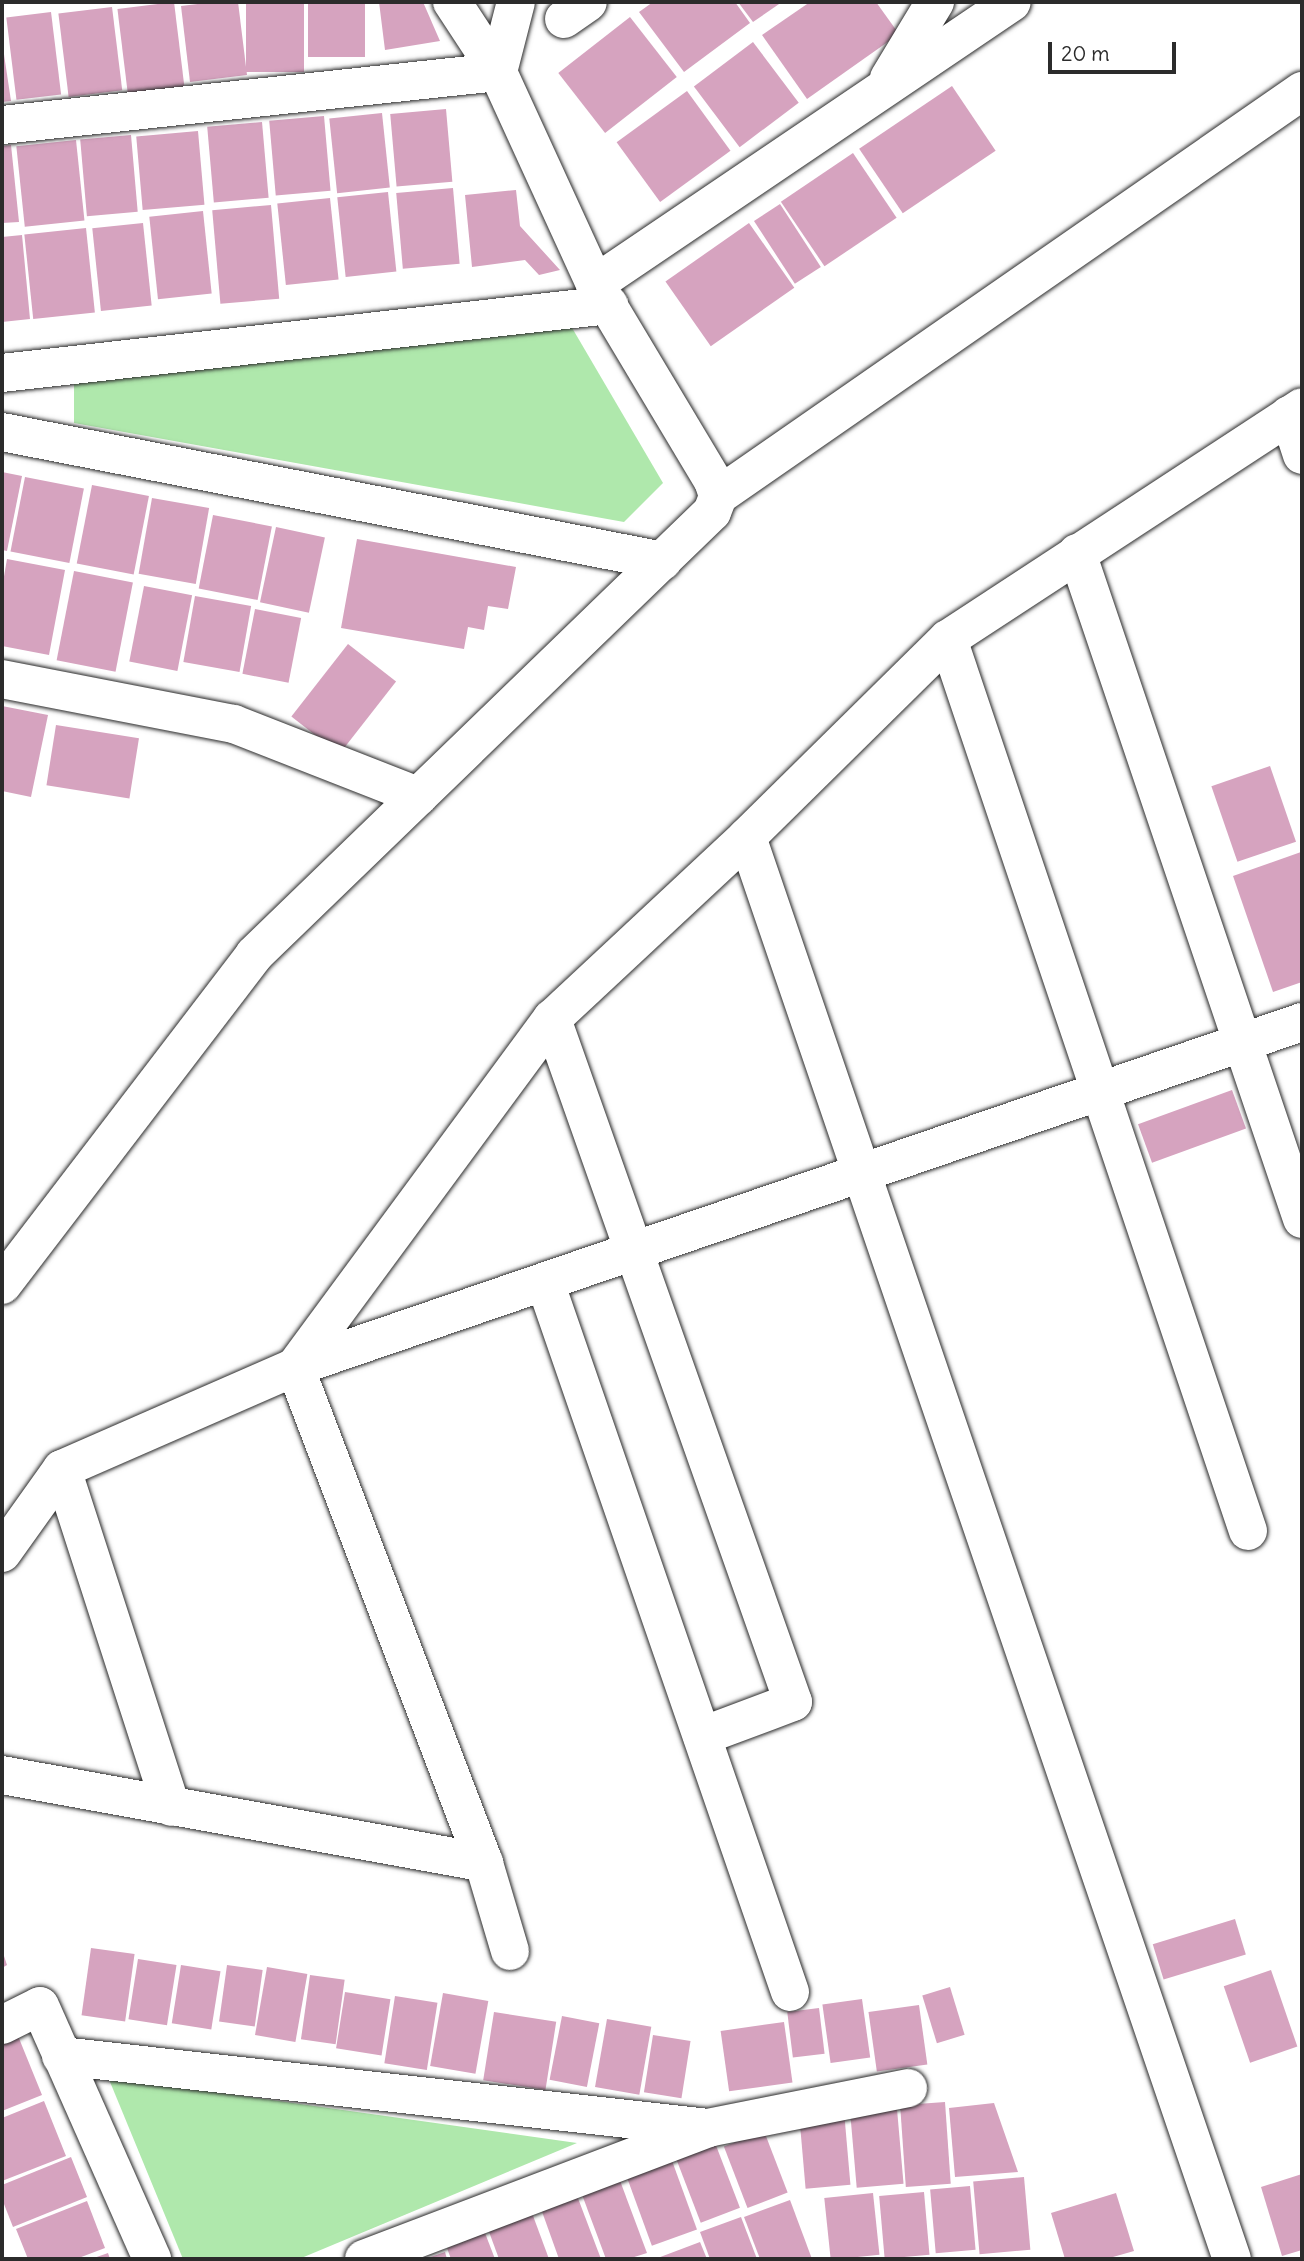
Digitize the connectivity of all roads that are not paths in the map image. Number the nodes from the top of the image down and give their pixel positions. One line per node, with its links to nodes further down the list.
1 (452, 2): 5 (street)
2 (516, 2): 5 (street)
3 (935, 2): 6 (street)
4 (1012, 2): 6 (street)
5 (498, 72): 8 (street); 9 (street)
6 (884, 86): 9 (street)
7 (1302, 91): 14 (street)
8 (2, 125)
9 (602, 295): 10 (street); 14 (street)
10 (2, 373)
11 (1296, 411): 13 (street); 15 (street)
12 (2, 432): 16 (street)
13 (1302, 455)
14 (718, 496): 16 (street)
15 (1077, 553): 17 (street); 23 (street)
16 (663, 561): 19 (street)
17 (948, 639): 20 (street); 24 (street)
18 (2, 679): 19 (street)
19 (418, 796): 29 (street)
20 (747, 837): 21 (street); 25 (street)
21 (552, 1019): 27 (street); 30 (street)
22 (1302, 1022): 23 (street)
23 (1243, 1042): 24 (street); 26 (street)
24 (1100, 1090): 25 (street); 32 (street)
25 (864, 1170): 27 (street); 46 (street)
26 (1302, 1219)
27 (635, 1252): 28 (street); 34 (street)
28 (545, 1282): 30 (street); 34 (street)
29 (2, 1285)
30 (295, 1367): 31 (street); 37 (street)
31 (62, 1469): 33 (street); 36 (street)
32 (1248, 1531)
33 (2, 1553)
34 (702, 1736): 39 (street)
35 (2, 1774): 36 (street)
36 (172, 1807): 37 (street)
37 (484, 1863): 38 (street)
38 (510, 1951)
39 (790, 1992)
40 (2, 2025): 41 (street)
41 (61, 2056): 43 (street); 44 (street)
42 (908, 2088): 43 (street)
43 (708, 2128): 45 (street)
44 (152, 2259)
45 (364, 2259)
46 (1232, 2259)

